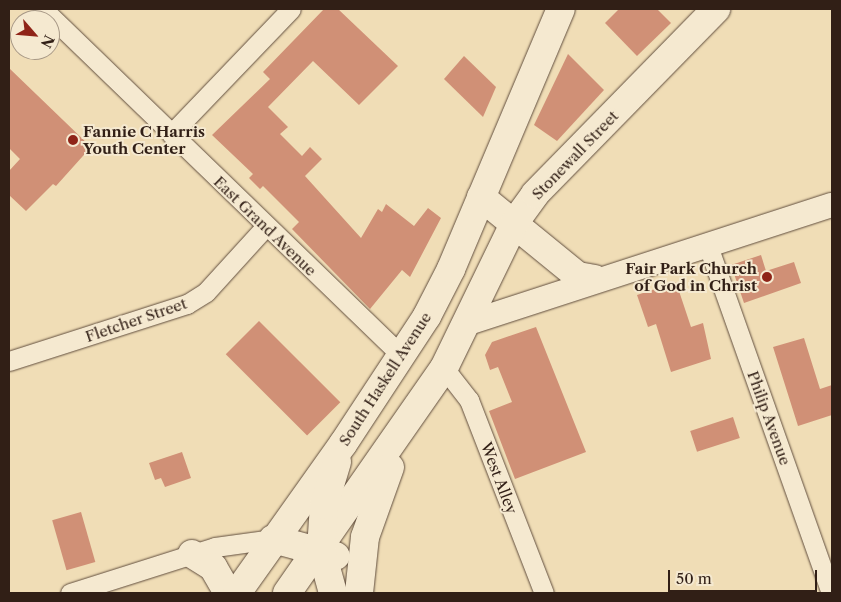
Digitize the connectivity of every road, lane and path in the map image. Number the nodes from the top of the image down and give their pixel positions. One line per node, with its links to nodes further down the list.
1 (43, 9): 5 (street, East Grand Avenue)
2 (291, 9): 5 (street)
3 (561, 9): 6 (main road, South Haskell Avenue)
4 (716, 9): 8 (main road, Stonewall Street)
5 (171, 134): 9 (street, East Grand Avenue)
6 (481, 197): 8 (main road); 13 (main road, South Haskell Avenue)
7 (832, 205): 10 (street)
8 (514, 222): 11 (main road); 12 (main road, Stonewall Street)
9 (266, 226): 13 (street, East Grand Avenue); 14 (street, Fletcher Street)
10 (707, 243): 11 (street); 28 (street, Philip Avenue)
11 (595, 279): 12 (street)
12 (465, 324): 15 (main road)
13 (403, 357): 17 (main road, South Haskell Avenue)
14 (9, 361)
15 (444, 368): 16 (main road); 27 (street, West Alley)
16 (408, 424): 19 (main road); 21 (main road)
17 (343, 444): 18 (main road, South Haskell Avenue); 19 (main road)
18 (273, 539): 19 (main road); 20 (street); 24 (main road, South Haskell Avenue)
19 (321, 549): 21 (main road); 25 (main road); 26 (main road)
20 (192, 554): 22 (street); 23 (main road)
21 (360, 585)
22 (70, 593)
23 (228, 593)
24 (237, 593)
25 (287, 593)
26 (333, 593)
27 (544, 593)
28 (832, 593)

